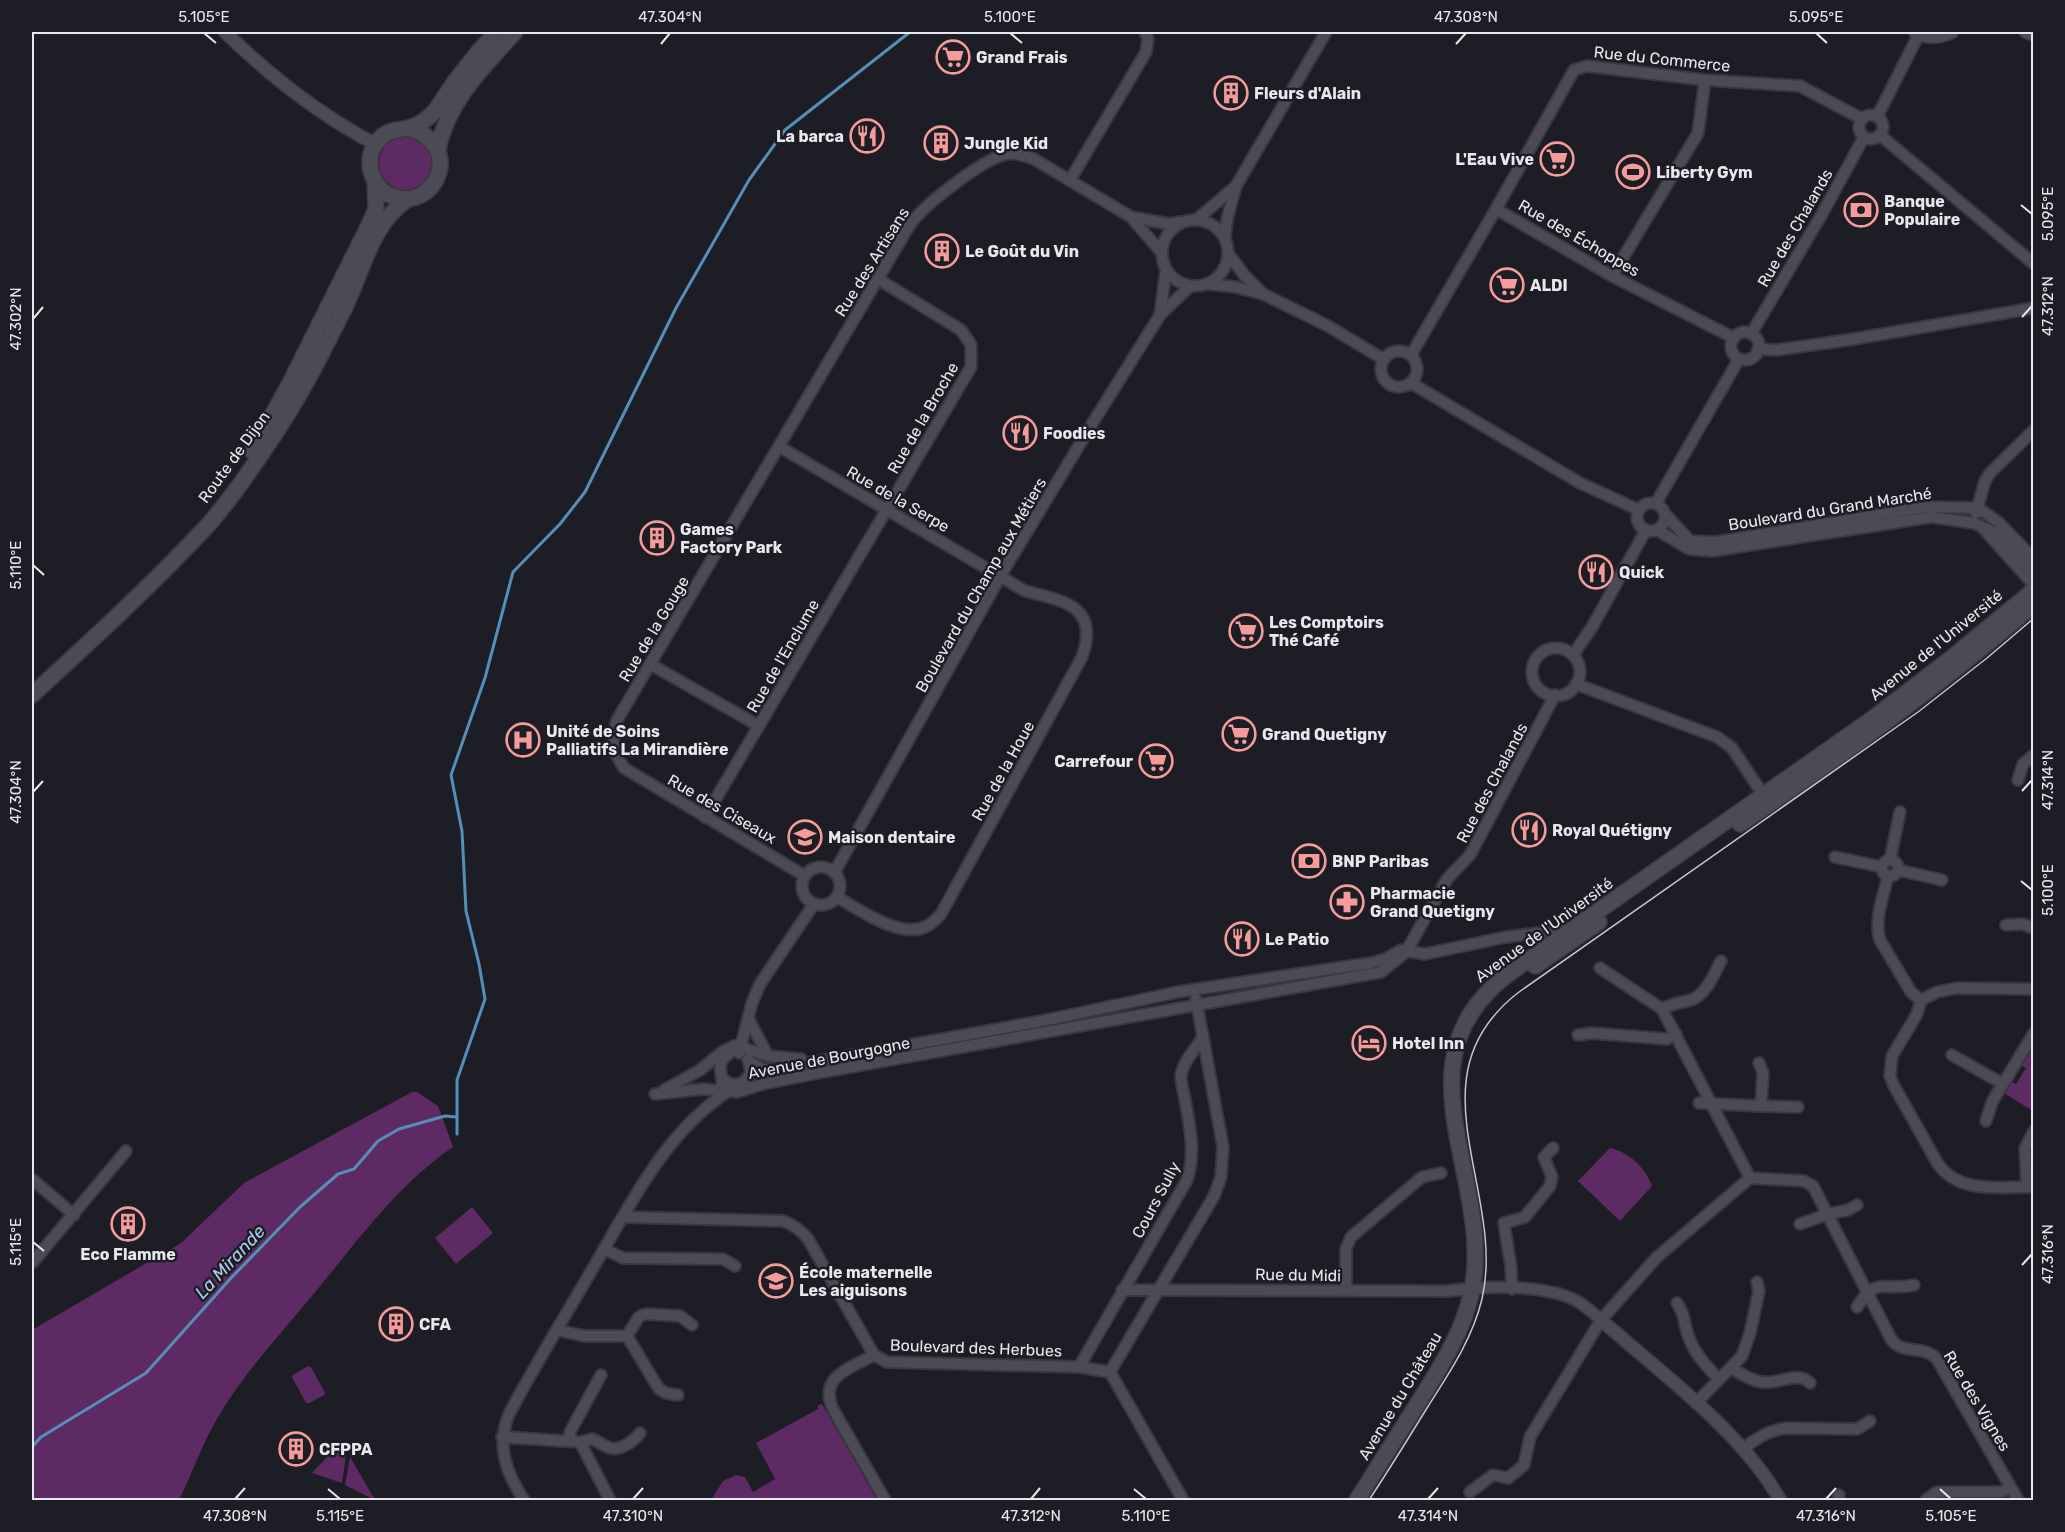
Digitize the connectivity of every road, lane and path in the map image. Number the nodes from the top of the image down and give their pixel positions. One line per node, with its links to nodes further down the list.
1 (225, 32): 16 (street)
2 (497, 32): 13 (main road)
3 (515, 32): 17 (main road)
4 (1145, 32): 18 (street)
5 (1326, 32): 20 (street)
6 (1952, 32): 8 (street)
7 (2026, 32): 9 (street)
8 (1917, 33): 11 (street)
9 (2034, 35)
10 (1705, 80): 12 (street, Rue du Commerce); 22 (street, Rue du Commerce); 31 (street)
11 (1878, 117): 12 (street); 14 (street)
12 (1862, 119): 15 (street)
13 (408, 128): 16 (main road); 17 (main road)
14 (1881, 135): 15 (street); 29 (street)
15 (1864, 137): 38 (street, Rue des Chalands)
16 (375, 144): 19 (main road)
17 (438, 149): 21 (main road)
18 (1070, 180): 23 (street, Rue des Artisans); 32 (street, Rue des Artisans)
19 (375, 183): 21 (main road); 54 (main road)
20 (1236, 186): 24 (street); 26 (street)
21 (408, 199): 54 (main road, Route de Dijon)
22 (1496, 209): 31 (street, Rue des Échoppes); 41 (street, Rue des Échoppes)
23 (1131, 217): 25 (street, Rue des Artisans); 27 (street, Rue des Artisans)
24 (1196, 219): 25 (street); 26 (street)
25 (1183, 221): 27 (street)
26 (1226, 238): 28 (street)
27 (1161, 252): 30 (street)
28 (1228, 253): 33 (street); 35 (street)
29 (2034, 264)
30 (1166, 270): 34 (street); 37 (street, Boulevard du Champ aux Métiers)
31 (1612, 276): 39 (street, Rue des Échoppes)
32 (878, 279): 46 (street, Rue des Artisans); 49 (street, Rue de la Broche)
33 (1207, 284): 34 (street); 35 (street)
34 (1190, 286): 37 (street, Boulevard du Champ aux Métiers)
35 (1263, 294): 43 (street)
36 (2034, 308): 40 (street)
37 (1160, 315): 57 (street, Boulevard du Champ aux Métiers)
38 (1751, 334): 39 (street); 40 (street)
39 (1734, 338): 42 (street)
40 (1758, 349): 42 (street)
41 (1411, 355): 43 (street); 44 (street)
42 (1739, 359): 47 (street)
43 (1383, 360): 44 (street)
44 (1411, 383): 50 (street)
45 (2034, 430): 48 (street)
46 (780, 447): 49 (street, Rue de la Serpe); 61 (street, Rue de la Gouge)
47 (1656, 503): 50 (street); 51 (street)
48 (1978, 508): 51 (street, Boulevard du Grand Marché); 52 (street); 55 (street)
49 (886, 510): 57 (street, Rue de la Serpe); 65 (street, Rue de l'Enclume)
50 (1639, 510): 53 (street)
51 (1665, 514): 53 (street)
52 (1977, 524): 53 (street, Boulevard du Grand Marché); 56 (street, Boulevard du Grand Marché); 58 (street)
53 (1651, 530): 60 (street)
54 (177, 556): 63 (main road, Route de Dijon)
55 (2032, 556)
56 (2034, 573)
57 (1001, 575): 74 (street, Boulevard du Champ aux Métiers); 77 (street, Rue de la Houe)
58 (2034, 587): 69 (main road, Avenue de l'Université)
59 (2034, 604): 69 (main road, Avenue de l'Université)
60 (1574, 655): 62 (street); 64 (street)
61 (650, 664): 65 (street); 67 (street, Rue de la Gouge)
62 (1576, 684): 64 (street); 69 (street)
63 (32, 695)
64 (1554, 695): 82 (street, Rue des Chalands)
65 (759, 726): 71 (street, Rue de l'Enclume)
66 (2034, 755): 68 (street)
67 (624, 768): 71 (street, Rue des Ciseaux)
68 (2018, 780)
69 (1767, 799): 81 (main road, Avenue de l'Université); 100 (main road, Avenue de l'Université)
70 (1900, 812): 73 (street)
71 (705, 817): 75 (street, Rue des Ciseaux)
72 (1835, 857): 73 (street)
73 (1889, 869): 76 (street); 88 (street)
74 (834, 873): 75 (street); 77 (street)
75 (805, 876): 78 (street)
76 (1942, 880)
77 (837, 897): 78 (street)
78 (814, 904): 90 (street)
79 (2006, 925): 80 (street)
80 (2034, 928)
81 (1570, 929): 82 (street); 100 (main road, Avenue de l'Université)
82 (1406, 948): 84 (street, Avenue de Bourgogne)
83 (1721, 961): 89 (street)
84 (1382, 963): 87 (street, Avenue de Bourgogne); 97 (street, Avenue de Bourgogne)
85 (1600, 968): 89 (street)
86 (2034, 989): 88 (street)
87 (1196, 999): 94 (street); 98 (street, Avenue de Bourgogne); 102 (street, Avenue de Bourgogne); 102 (street, Avenue de Bourgogne)
88 (1921, 1000): 114 (street)
89 (1662, 1009): 92 (street)
90 (748, 1018): 95 (street); 97 (street)
91 (2034, 1033): 101 (street)
92 (1676, 1034): 93 (street); 104 (street)
93 (1578, 1035)
94 (1203, 1036): 126 (street); 128 (street, Cours Sully)
95 (739, 1050): 97 (street, Avenue de Bourgogne); 98 (street); 102 (street); 102 (street, Avenue de Bourgogne)
96 (1952, 1055): 101 (street)
97 (768, 1056)
98 (749, 1061): 102 (street)
99 (1759, 1063): 105 (street)
100 (1452, 1068): 125 (main road, Avenue du Château)
101 (2003, 1084): 107 (street)
102 (729, 1087): 118 (street)
103 (1699, 1103): 104 (street)
104 (1712, 1103): 105 (street); 112 (street)
105 (1761, 1106): 106 (street)
106 (1798, 1107)
107 (1986, 1121)
108 (2034, 1131): 114 (street)
109 (1553, 1148): 127 (street)
110 (126, 1151): 117 (street)
111 (1441, 1173): 129 (street)
112 (1750, 1178): 116 (street, Rue des Vignes); 133 (street)
113 (32, 1179): 117 (street)
114 (2030, 1187)
115 (1857, 1205): 116 (street)
116 (1828, 1214): 119 (street); 130 (street, Rue des Vignes)
117 (74, 1215): 121 (street)
118 (623, 1217): 120 (street); 137 (street, Boulevard des Herbues)
119 (1800, 1224)
120 (604, 1249): 122 (street); 135 (street)
121 (33, 1262)
122 (735, 1266)
123 (1757, 1282): 139 (street)
124 (1914, 1285): 130 (street)
125 (1473, 1288): 127 (street, Rue du Midi); 129 (street, Rue du Midi); 157 (main road, Avenue du Château)
126 (1159, 1289): 128 (street, Rue du Midi); 129 (street, Rue du Midi); 140 (street)
127 (1512, 1289): 133 (street, Rue du Midi)
128 (1122, 1290): 138 (street, Cours Sully)
129 (1346, 1290)
130 (1867, 1291): 132 (street); 151 (street, Rue des Vignes)
131 (1677, 1303): 142 (street)
132 (1857, 1307)
133 (1601, 1320): 145 (street); 152 (street)
134 (692, 1325): 136 (street)
135 (557, 1330): 136 (street); 148 (street)
136 (627, 1336): 144 (street)
137 (874, 1355): 138 (street, Boulevard des Herbues); 155 (street)
138 (1079, 1367): 140 (street, Boulevard des Herbues)
139 (1731, 1368): 142 (street); 143 (street)
140 (1110, 1372): 156 (street)
141 (601, 1375): 149 (street)
142 (1719, 1378): 145 (street)
143 (1810, 1383)
144 (678, 1395)
145 (1696, 1403): 150 (street)
146 (1870, 1421): 150 (street)
147 (640, 1433): 149 (street)
148 (502, 1437): 149 (street); 153 (street)
149 (575, 1441): 154 (street)
150 (1743, 1449): 158 (street)
151 (2010, 1488): 159 (street); 160 (street, Rue des Vignes)
152 (1470, 1492)
153 (524, 1500)
154 (610, 1500)
155 (885, 1500)
156 (1183, 1500)
157 (1357, 1500)
158 (1780, 1500)
159 (1926, 1500)
160 (2018, 1500)

